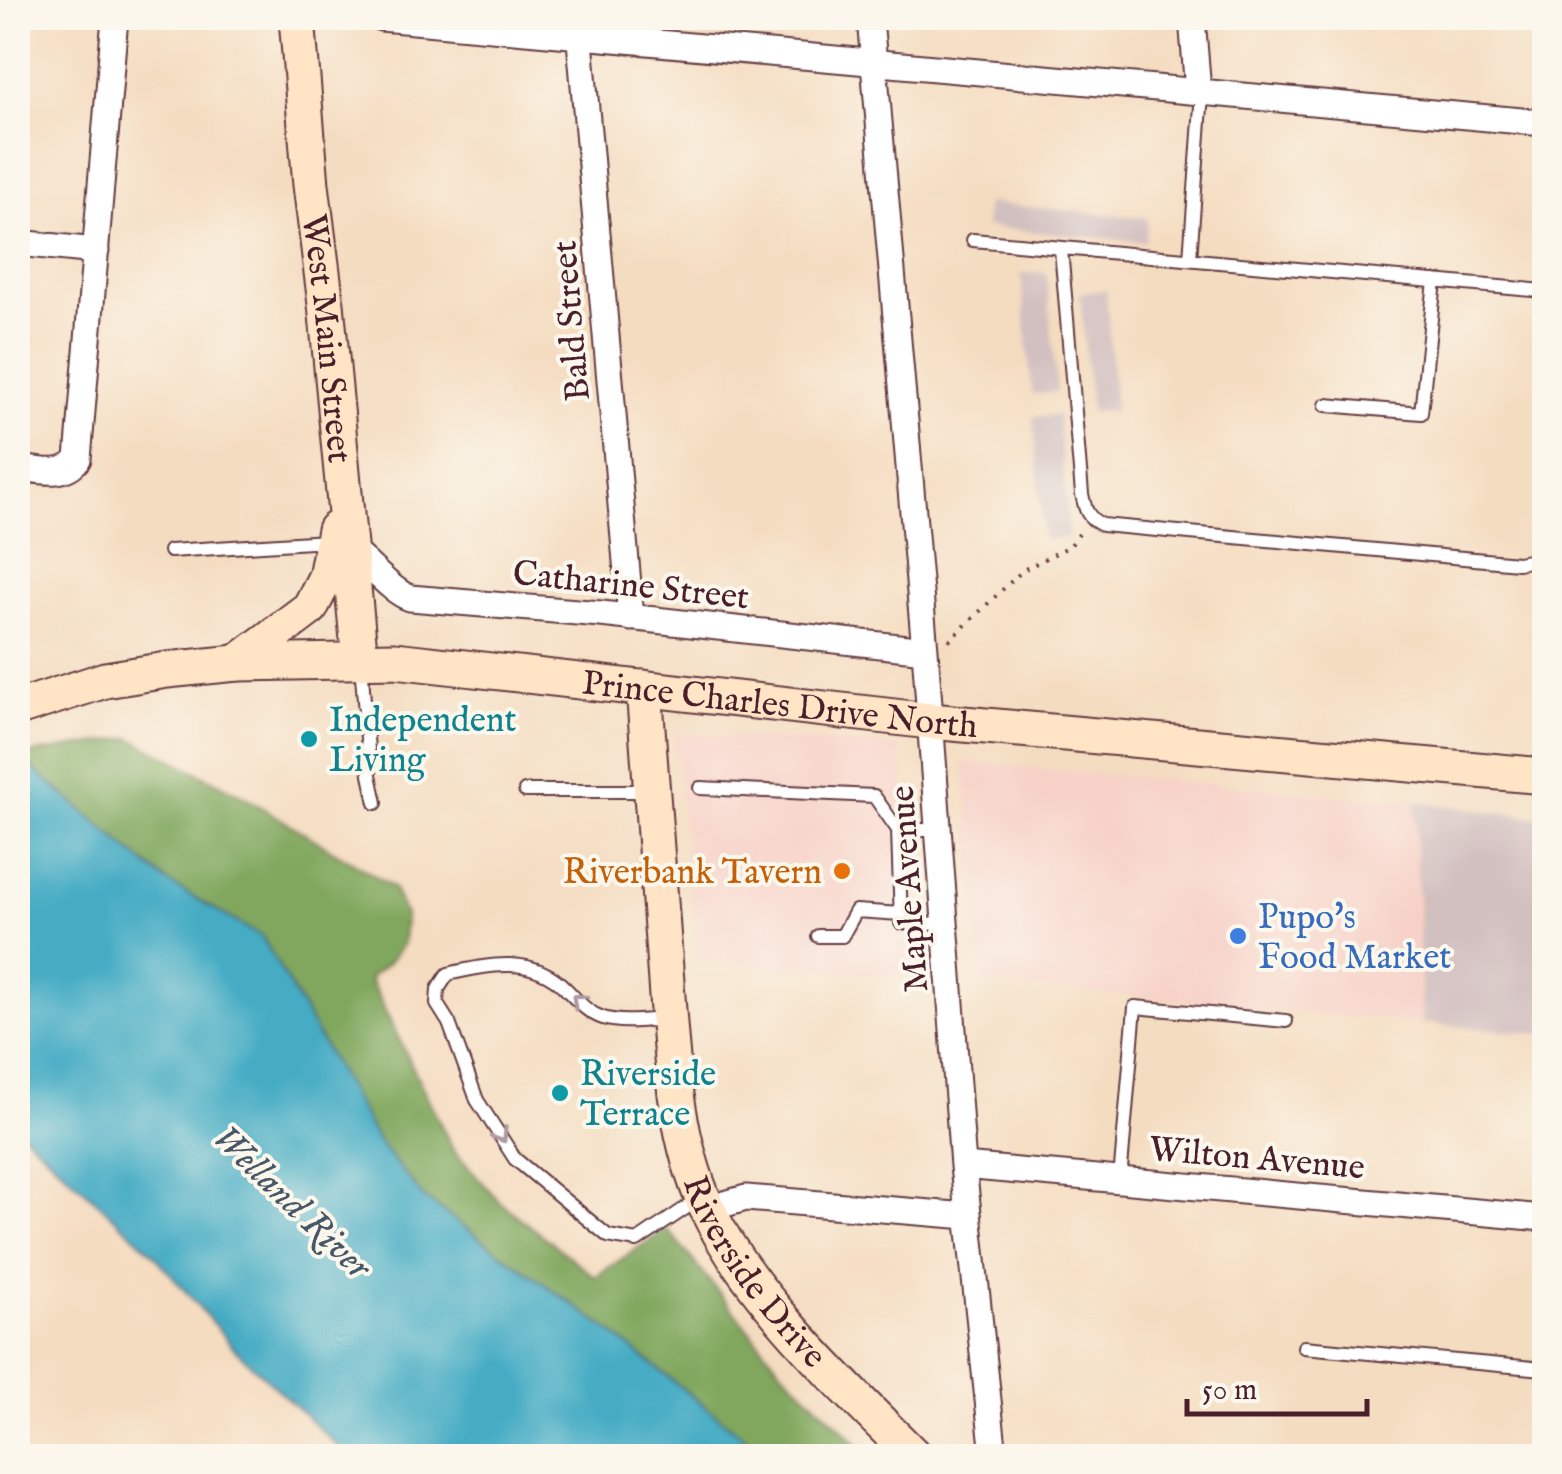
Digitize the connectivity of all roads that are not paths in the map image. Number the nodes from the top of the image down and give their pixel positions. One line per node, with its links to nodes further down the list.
1 (116, 18): 13 (street)
2 (297, 18): 19 (main road, West Main Street)
3 (381, 18): 6 (street)
4 (870, 18): 7 (street, Maple Avenue)
5 (1192, 18): 8 (street)
6 (579, 26): 7 (street); 22 (street, Bald Street)
7 (874, 62): 8 (street); 23 (street, Maple Avenue)
8 (1200, 91): 9 (street); 14 (lane)
9 (1544, 124)
10 (974, 240): 12 (lane)
11 (18, 243): 13 (street)
12 (1061, 249): 14 (lane); 21 (lane)
13 (96, 251): 18 (street)
14 (1190, 259): 15 (lane)
15 (1435, 281): 16 (lane); 17 (lane)
16 (1544, 291)
17 (1326, 404)
18 (18, 468)
19 (343, 533): 20 (lane); 22 (street, Catharine Street); 24 (main road, West Main Street); 25 (main road)
20 (170, 551)
21 (1544, 558)
22 (632, 618): 23 (street, Catharine Street)
23 (925, 647): 28 (street, Maple Avenue)
24 (360, 660): 25 (main road, Prince Charles Drive North); 26 (main road, Prince Charles Drive North); 33 (lane)
25 (237, 662): 27 (main road, Prince Charles Drive North)
26 (644, 688): 28 (main road, Prince Charles Drive North); 32 (main road, Riverside Drive)
27 (18, 708)
28 (930, 721): 29 (main road, Prince Charles Drive North); 35 (street, Maple Avenue)
29 (1544, 776)
30 (700, 788): 34 (lane)
31 (525, 791): 32 (lane)
32 (652, 791): 39 (main road, Riverside Drive)
33 (376, 803)
34 (898, 830): 35 (lane); 36 (lane)
35 (938, 830): 37 (street, Maple Avenue)
36 (901, 914): 37 (lane); 38 (lane)
37 (945, 924): 41 (street, Maple Avenue)
38 (818, 936)
39 (669, 1019): 43 (main road, Riverside Drive); 43 (lane, one-way to 43)
40 (1286, 1021): 42 (lane)
41 (963, 1166): 42 (street, Wilton Avenue); 44 (street, Maple Avenue)
42 (1120, 1180): 45 (street, Wilton Avenue)
43 (705, 1202): 44 (street); 48 (main road, Riverside Drive)
44 (968, 1216): 49 (street, Maple Avenue)
45 (1544, 1218)
46 (1304, 1347): 47 (lane)
47 (1544, 1369)
48 (914, 1456)
49 (994, 1456)

